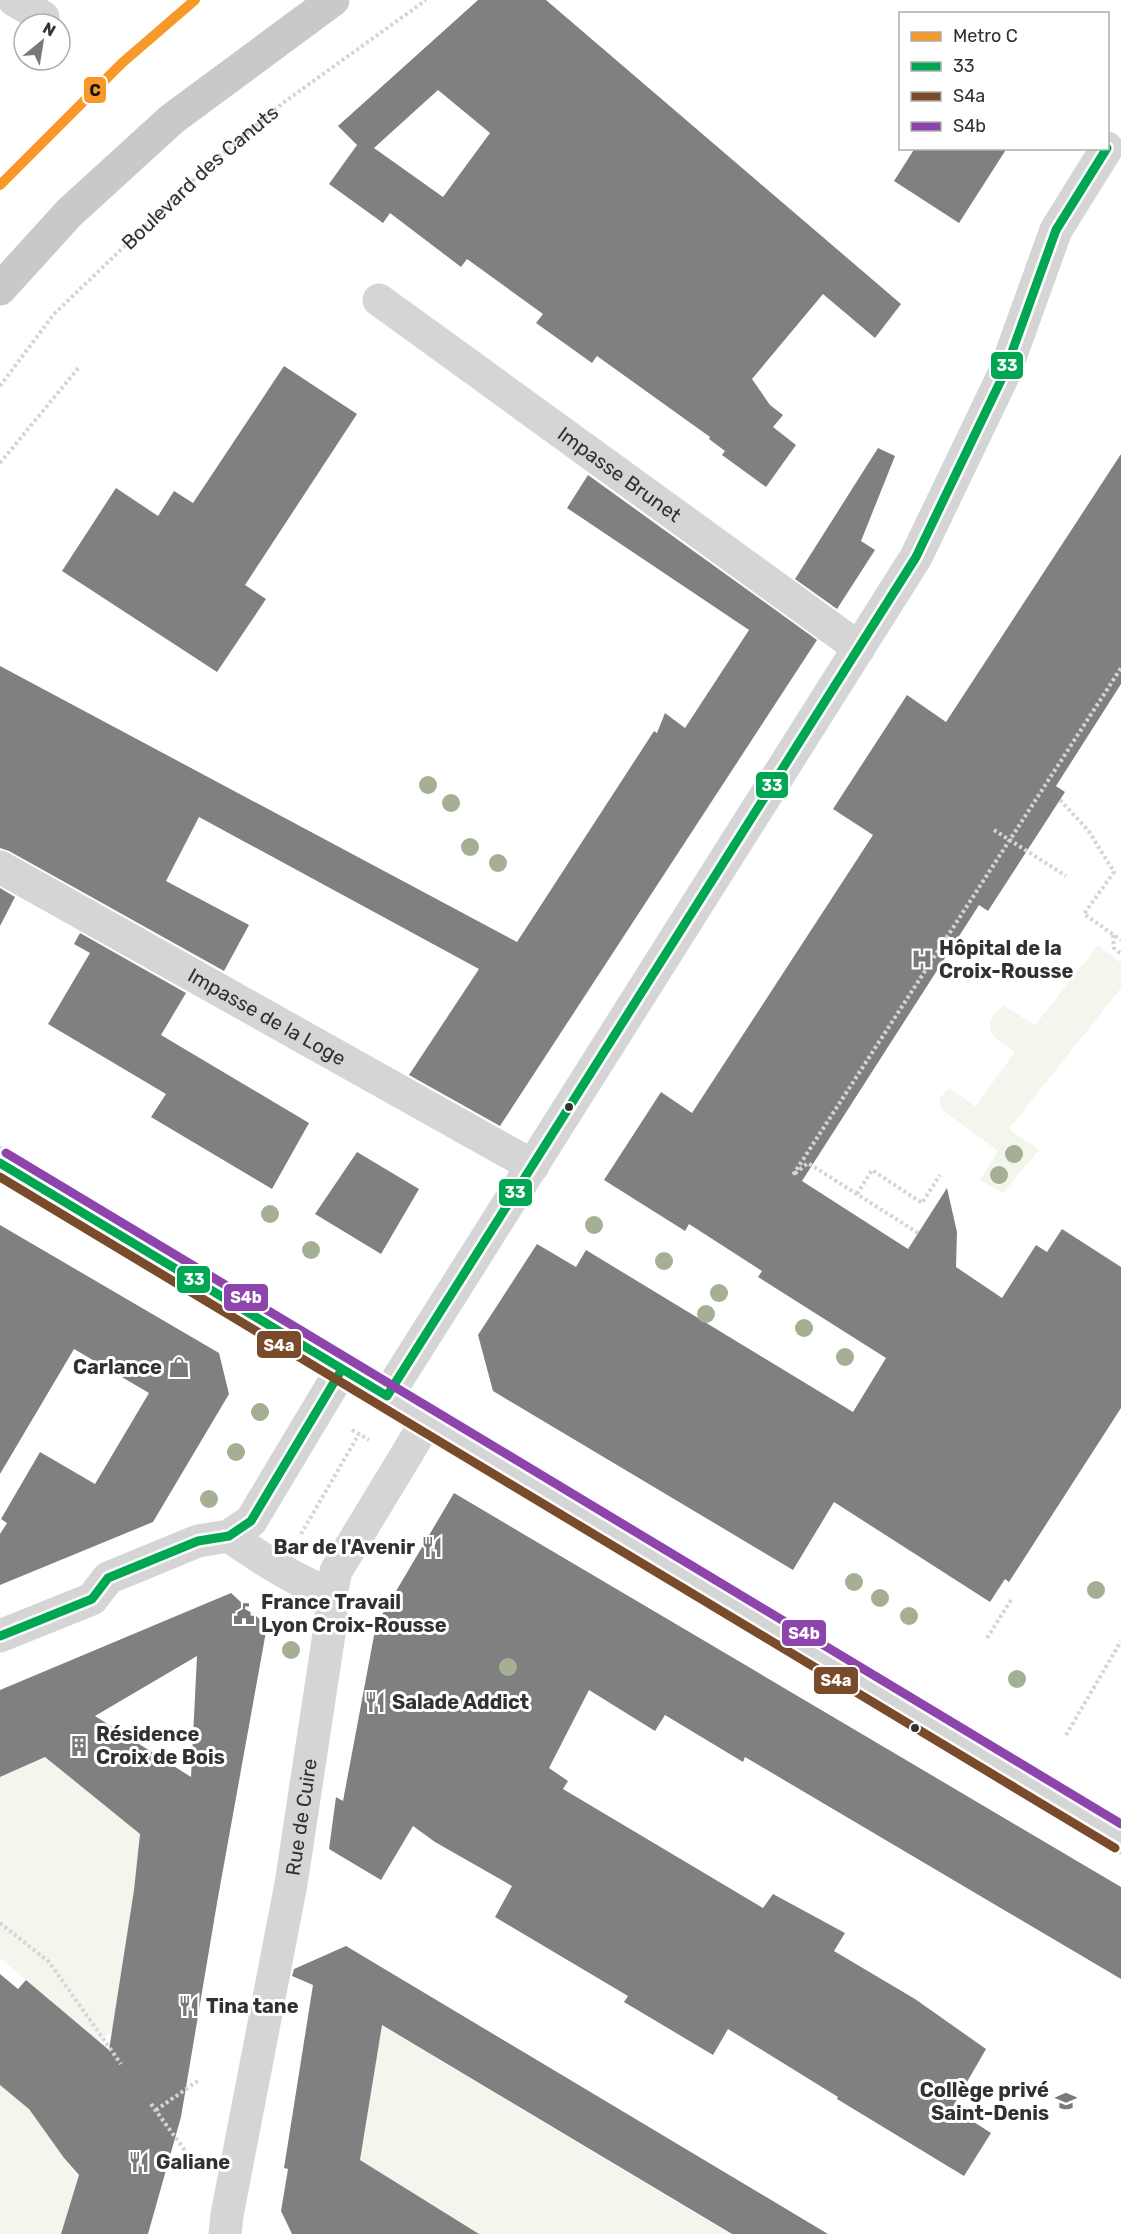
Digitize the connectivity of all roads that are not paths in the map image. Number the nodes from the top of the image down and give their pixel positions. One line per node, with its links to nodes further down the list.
1 (14, 0): 3 (street)
2 (333, 0): 7 (main road)
3 (35, 12)
4 (1121, 127): 5 (street)
5 (1109, 145)
6 (1106, 150): 9 (street)
7 (0, 290)
8 (379, 300): 9 (street, Impasse Brunet)
9 (859, 648): 12 (street)
10 (0, 867): 12 (street, Impasse de la Loge)
11 (0, 1163): 13 (street)
12 (532, 1166): 14 (street)
13 (342, 1369): 14 (street); 16 (street)
14 (387, 1396): 15 (street)
15 (428, 1419): 17 (street, Rue de Cuire); 19 (street)
16 (229, 1536): 17 (street); 18 (street)
17 (331, 1594): 20 (street, Rue de Cuire)
18 (0, 1636)
19 (1121, 1838)
20 (225, 2234)

